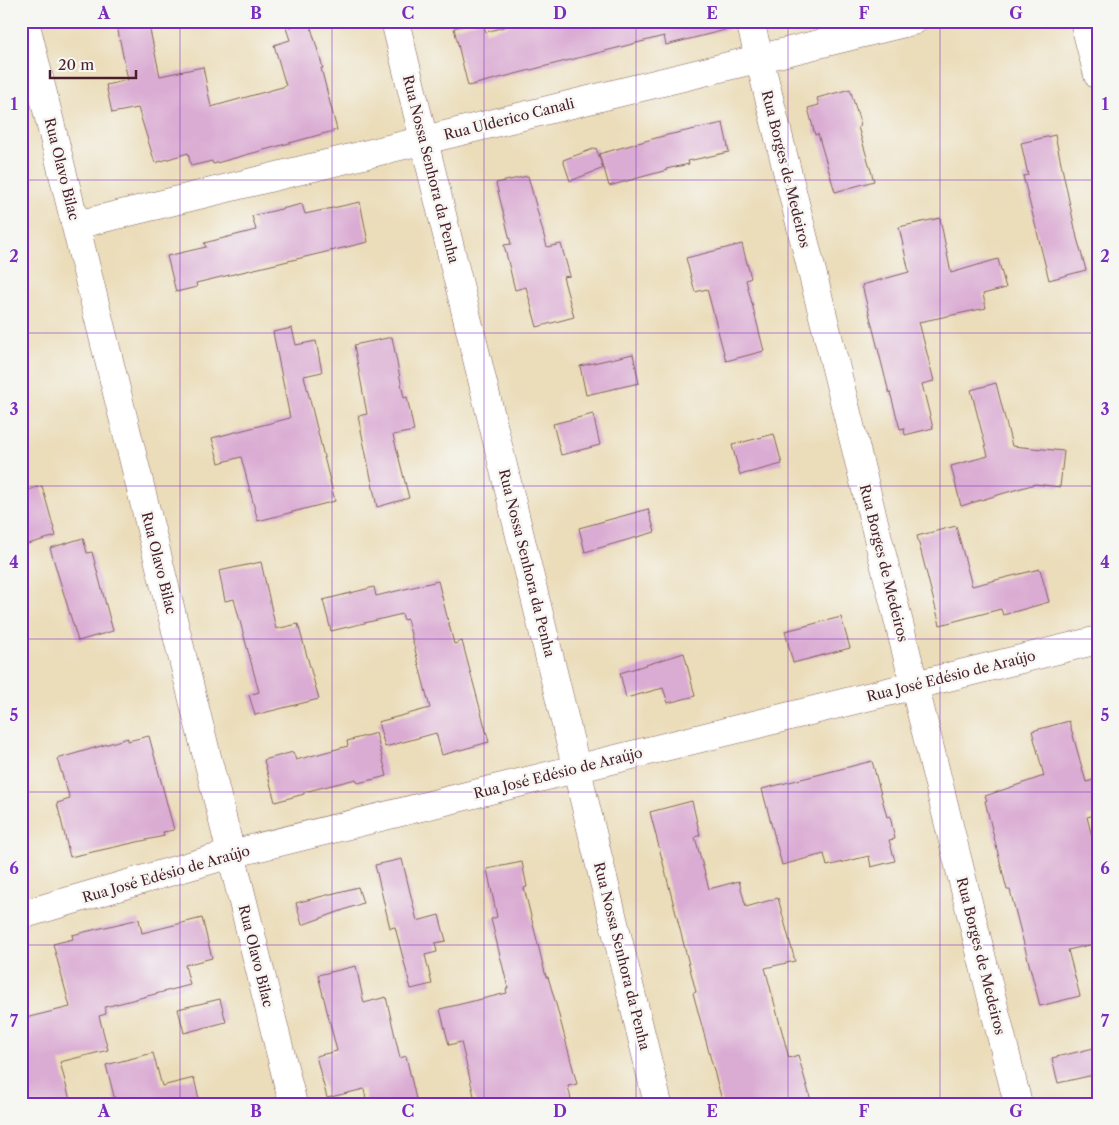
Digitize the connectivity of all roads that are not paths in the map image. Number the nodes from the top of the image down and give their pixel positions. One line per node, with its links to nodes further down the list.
1 (25, 21): 9 (street, Rua Olavo Bilac)
2 (395, 21): 8 (street, Rua Nossa Senhora da Penha)
3 (750, 21): 6 (street, Rua Borges de Medeiros)
4 (913, 21): 6 (street, Rua Ulderico Canali)
5 (1084, 21): 7 (street)
6 (759, 59): 8 (street, Rua Ulderico Canali); 11 (street, Rua Borges de Medeiros)
7 (1098, 75)
8 (424, 140): 9 (street, Rua Ulderico Canali); 12 (street, Rua Nossa Senhora da Penha)
9 (76, 225): 13 (street, Rua Olavo Bilac)
10 (1098, 640): 11 (street, Rua José Edésio de Araújo)
11 (914, 685): 12 (street, Rua José Edésio de Araújo); 17 (street, Rua Borges de Medeiros)
12 (577, 769): 13 (street, Rua José Edésio de Araújo); 16 (street, Rua Nossa Senhora da Penha)
13 (231, 854): 14 (street, Rua José Edésio de Araújo); 15 (street, Rua Olavo Bilac)
14 (21, 915)
15 (293, 1104)
16 (658, 1104)
17 (1018, 1104)

